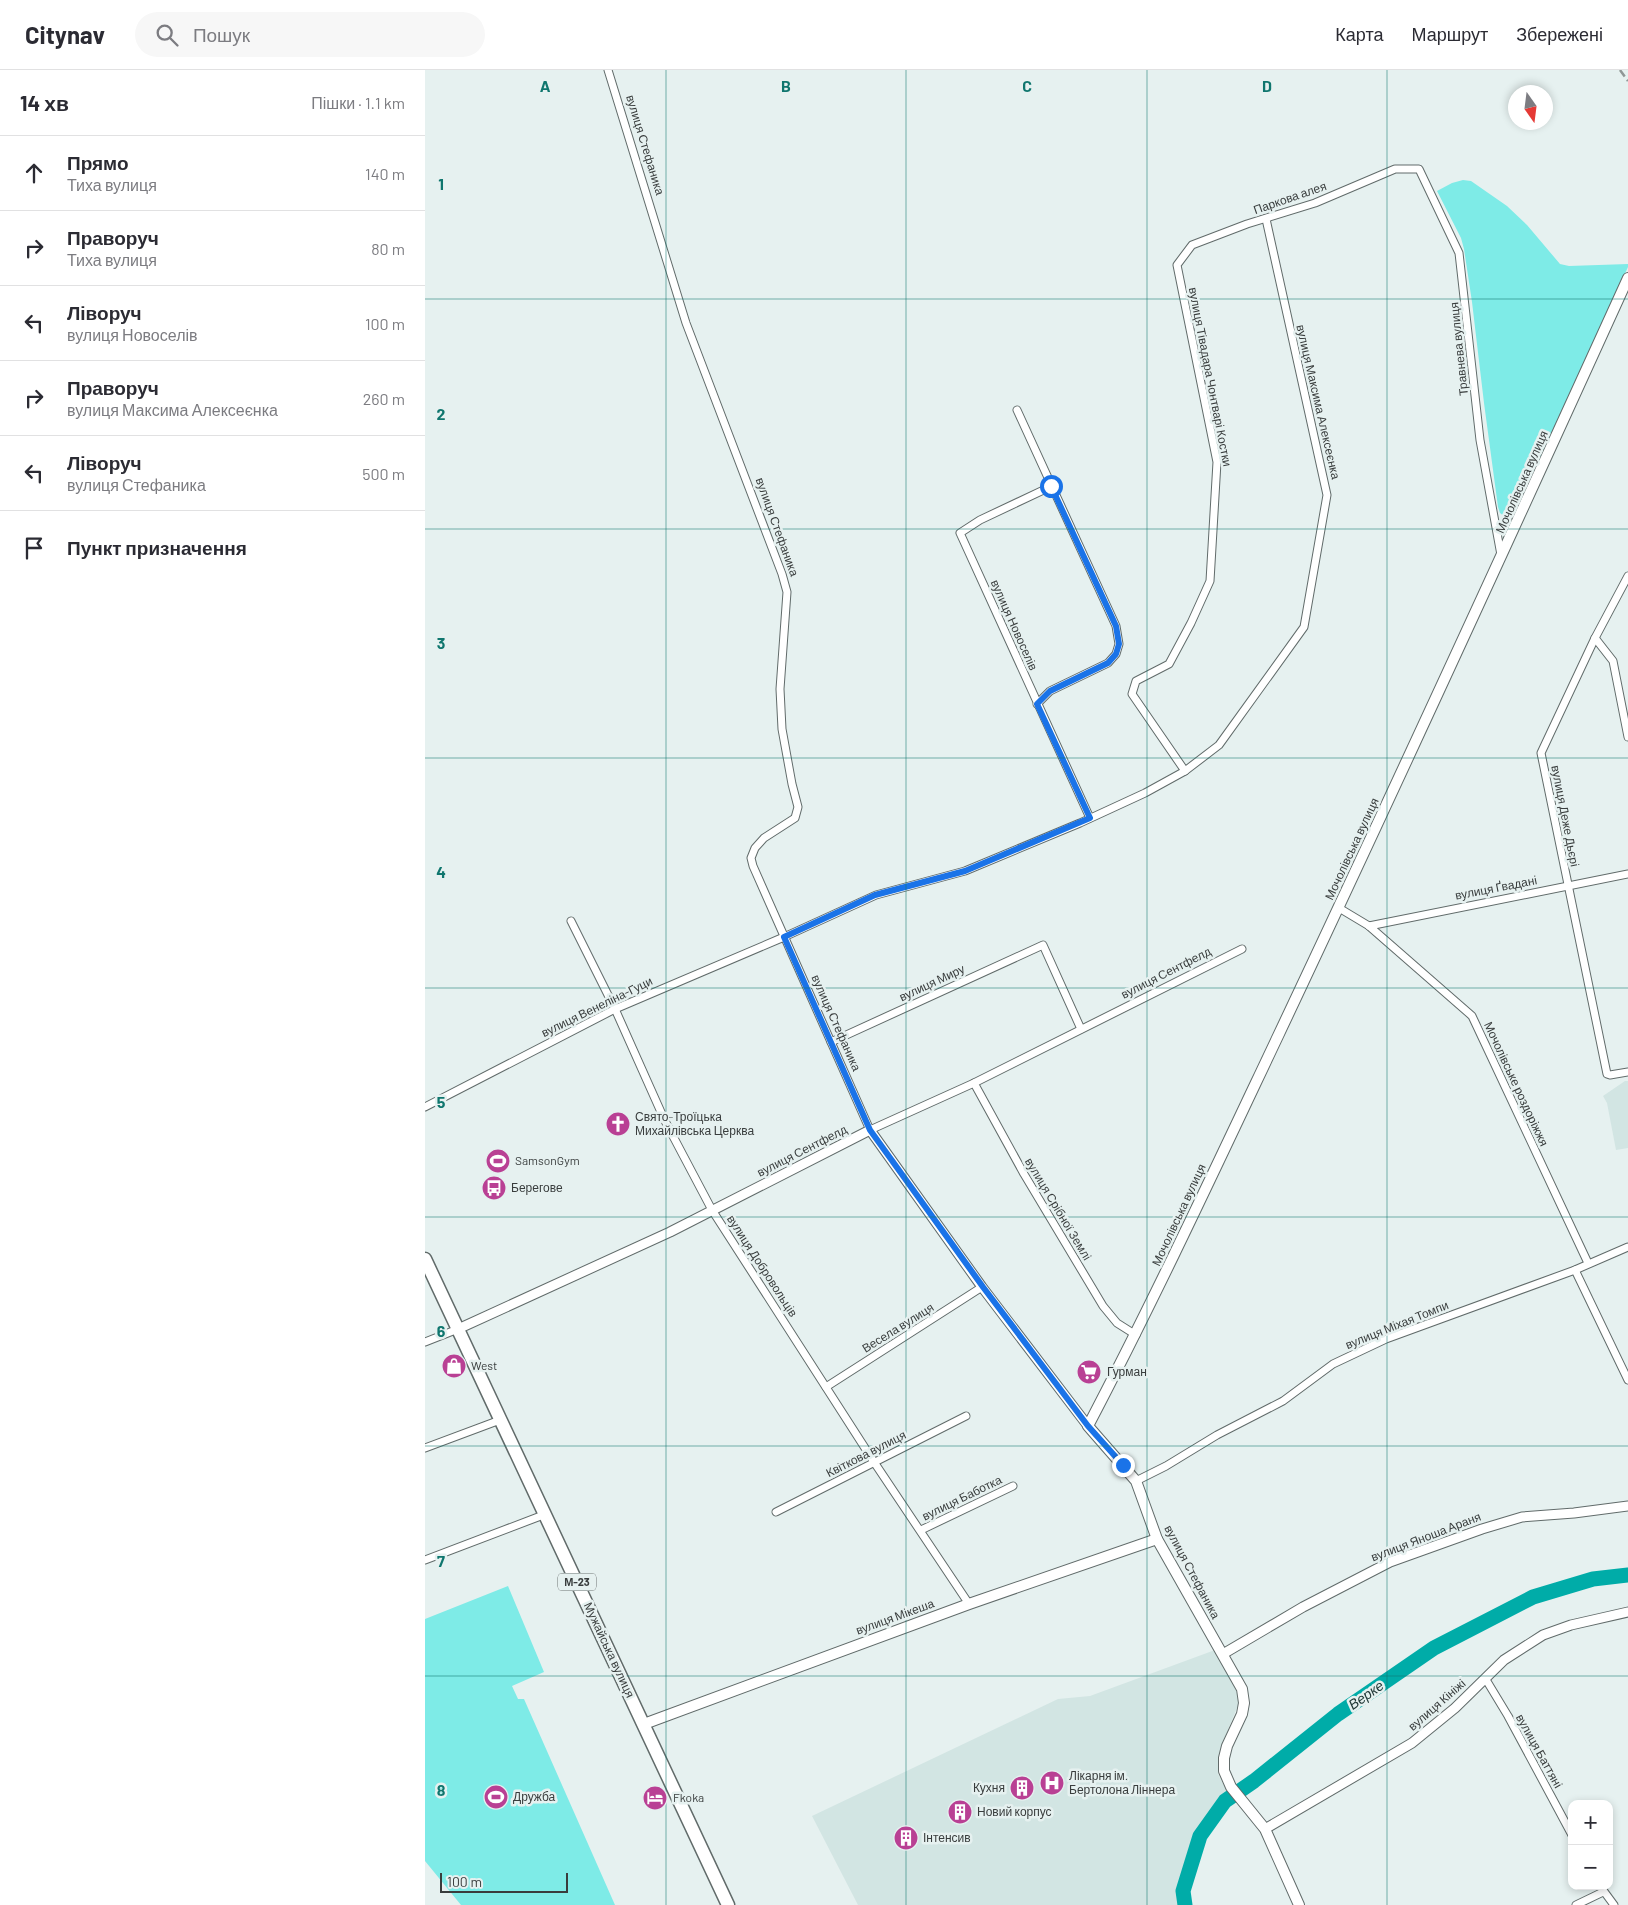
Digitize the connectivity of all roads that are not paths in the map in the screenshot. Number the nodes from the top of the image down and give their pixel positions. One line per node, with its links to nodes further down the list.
1 (608, 70): 20 (street, вулиця Стефаника)
2 (1395, 169): 3 (street, Паркова алея); 8 (street, Травнева вулиця)
3 (1266, 219): 4 (street, Паркова алея); 13 (street, вулиця Максима Алексеєнка)
4 (1192, 246): 13 (street, вулиця Тівадара Чонтварі Костки)
5 (1628, 278): 8 (main road, Мочолівська вулиця)
6 (1017, 410): 7 (street)
7 (1051, 486): 11 (street); 11 (street, вулиця Новоселів)
8 (1501, 558): 17 (main road, Мочолівська вулиця)
9 (1628, 576): 10 (street, вулиця Деже Дьєрі)
10 (1595, 638): 12 (street); 16 (street, вулиця Деже Дьєрі)
11 (1037, 704): 14 (street, вулиця Новоселів)
12 (1628, 737)
13 (1185, 771): 14 (street, вулиця Максима Алексеєнка)
14 (1090, 818): 20 (street, вулиця Максима Алексеєнка)
15 (1628, 874): 16 (street, вулиця Ґвадані)
16 (1567, 885): 19 (street, вулиця Ґвадані); 25 (street, вулиця Деже Дьєрі)
17 (1339, 908): 19 (street, Мочолівське роздоріжжя); 36 (main road, Мочолівська вулиця)
18 (571, 920): 22 (street, вулиця Добровольців)
19 (1369, 926): 32 (street, Мочолівське роздоріжжя)
20 (784, 937): 22 (street, вулиця Венеліна-Гуци); 24 (street, вулиця Стефаника)
21 (1242, 949): 23 (street, вулиця Сентфелд)
22 (615, 1008): 27 (street, вулиця Венеліна-Гуци); 29 (street, вулиця Добровольців)
23 (1081, 1030): 24 (street, вулиця Миру); 26 (street, вулиця Сентфелд)
24 (831, 1042): 28 (street, вулиця Стефаника)
25 (1628, 1072)
26 (974, 1083): 28 (street, вулиця Сентфелд); 36 (street, вулиця Срібної Землі)
27 (425, 1107)
28 (870, 1130): 29 (street, вулиця Сентфелд); 34 (street, вулиця Стефаника)
29 (713, 1210): 35 (street, вулиця Сентфелд); 39 (street, вулиця Добровольців)
30 (1628, 1247): 32 (street, вулиця Міхая Томпи)
31 (425, 1259): 35 (highway, Мужайська вулиця / М-23)
32 (1587, 1263): 33 (street, вулиця Міхая Томпи)
33 (1575, 1270): 38 (street); 45 (street, вулиця Міхая Томпи)
34 (983, 1287): 39 (street, Весела вулиця); 42 (street, вулиця Стефаника)
35 (458, 1329): 37 (street, вулиця Сентфелд); 41 (highway, Мужайська вулиця / М-23)
36 (1136, 1335): 42 (main road, Мочолівська вулиця)
37 (425, 1342)
38 (1628, 1380)
39 (826, 1387): 44 (street, вулиця Добровольців)
40 (966, 1416): 44 (street, Квіткова вулиця)
41 (500, 1420): 43 (street); 49 (highway, Мужайська вулиця / М-23)
42 (1088, 1426): 45 (main road, вулиця Стефаника)
43 (425, 1448)
44 (874, 1462): 48 (street, Квіткова вулиця); 50 (street, вулиця Добровольців)
45 (1137, 1481): 51 (main road, вулиця Стефаника)
46 (1013, 1486): 50 (street, вулиця Баботка)
47 (1628, 1506): 55 (street, вулиця Яноша Араня)
48 (776, 1512)
49 (546, 1514): 52 (street); 57 (highway, Мужайська вулиця / М-23)
50 (921, 1530): 53 (street, вулиця Добровольців)
51 (1157, 1539): 53 (main road, вулиця Мікеша); 55 (main road, вулиця Стефаника)
52 (425, 1560)
53 (969, 1604): 57 (main road, вулиця Мікеша)
54 (1628, 1612): 56 (street, вулиця Кініжі)
55 (1223, 1654): 59 (main road, вулиця Стефаника)
56 (1485, 1678): 58 (street, вулиця Баттяні); 59 (street, вулиця Кініжі)
57 (643, 1724): 62 (highway, Мужайська вулиця / М-23)
58 (1568, 1828)
59 (1265, 1830): 63 (main road, вулиця Стефаника)
60 (1599, 1890): 64 (street)
61 (1602, 1890): 65 (street)
62 (728, 1905)
63 (1299, 1905)
64 (1576, 1905)
65 (1614, 1905)

